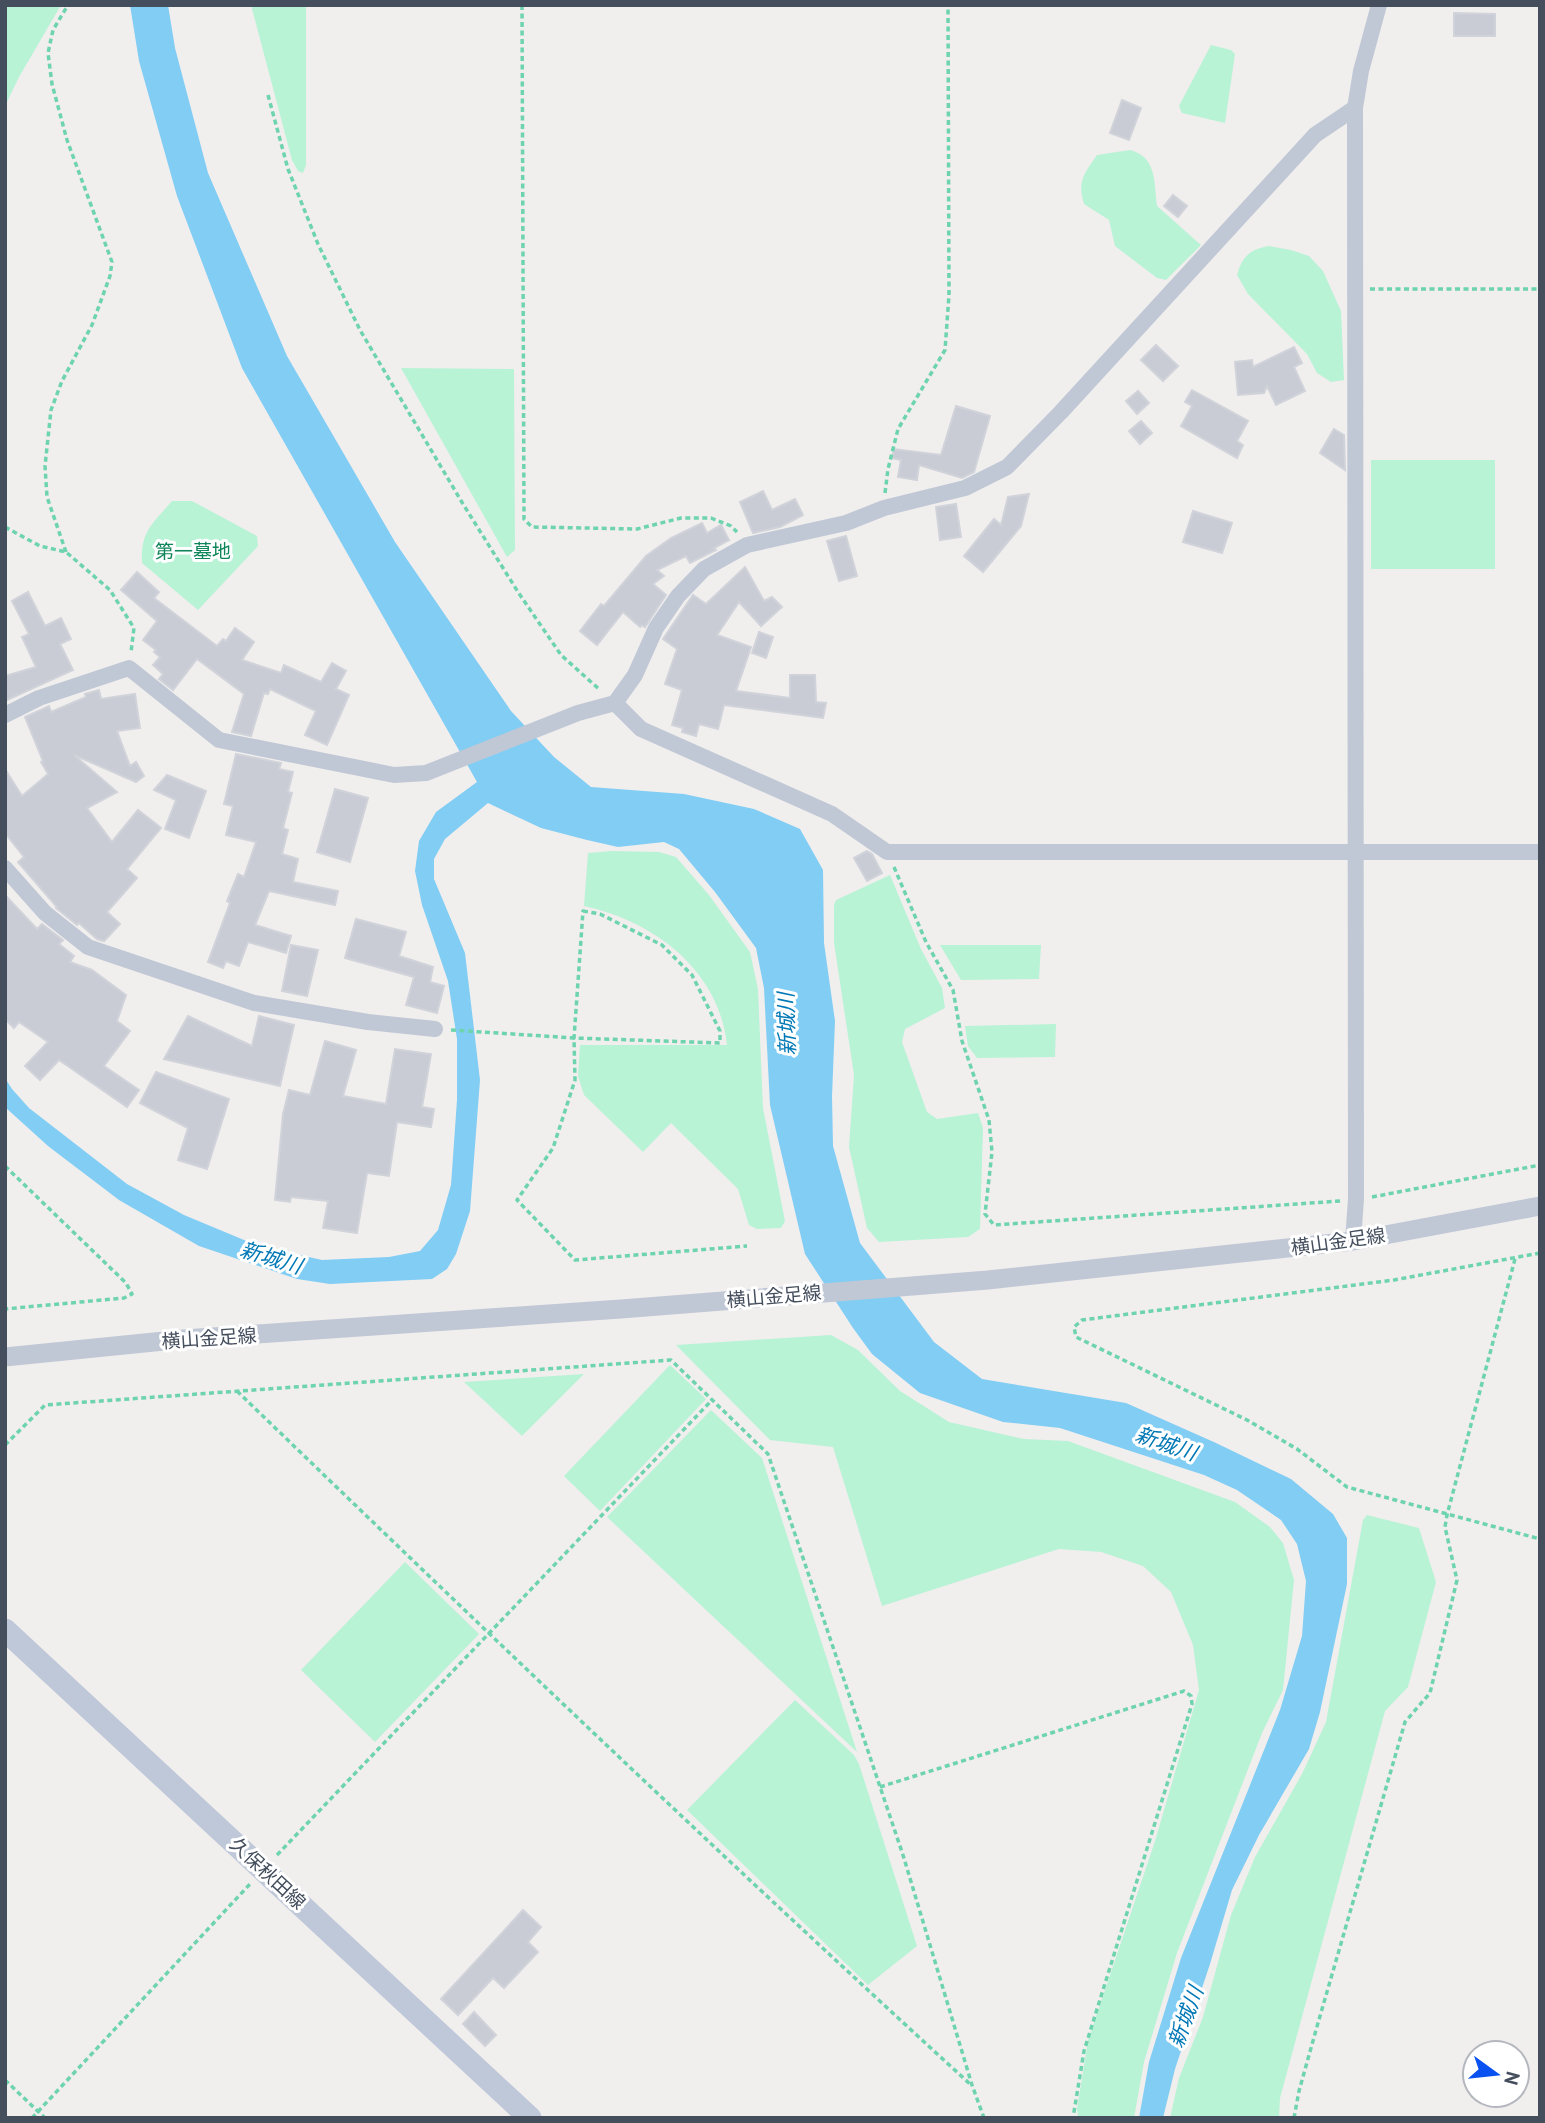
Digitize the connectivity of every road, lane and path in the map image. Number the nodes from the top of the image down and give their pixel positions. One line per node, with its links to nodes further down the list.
1 (68, 5): 12 (path)
2 (522, 5): 11 (path)
3 (948, 5): 9 (path)
4 (1379, 5): 6 (street)
5 (268, 95): 14 (path)
6 (1355, 108): 7 (street); 9 (street)
7 (1354, 289): 8 (path); 17 (street)
8 (1540, 289)
9 (884, 508): 11 (street)
10 (5, 527): 12 (path)
11 (747, 545): 14 (street)
12 (66, 552): 13 (path)
13 (128, 668): 14 (street); 15 (street)
14 (614, 703): 16 (street)
15 (5, 715)
16 (887, 852): 17 (street); 24 (path)
17 (1354, 852): 18 (street); 24 (street)
18 (1540, 852)
19 (5, 868): 20 (street)
20 (435, 1030): 21 (path)
21 (574, 1038): 21 (path); 27 (path)
22 (1540, 1164): 24 (path)
23 (5, 1166): 30 (path)
24 (1356, 1199): 26 (street)
25 (1540, 1206): 26 (street, 横山金足線)
26 (1353, 1241): 31 (street, 横山金足線)
27 (747, 1245)
28 (1540, 1253): 29 (path)
29 (1515, 1258): 35 (path); 35 (path)
30 (5, 1309)
31 (5, 1357)
32 (237, 1391): 33 (path); 34 (path); 38 (path)
33 (712, 1400): 38 (path); 39 (path)
34 (5, 1445)
35 (1447, 1515): 36 (path); 49 (path)
36 (1540, 1539)
37 (5, 1630): 40 (main road, 久保秋田線)
38 (488, 1634): 40 (path); 42 (path)
39 (880, 1787): 42 (path); 48 (path)
40 (264, 1869): 43 (path); 46 (main road, 久保秋田線)
41 (5, 2080): 43 (path)
42 (972, 2085): 47 (path)
43 (38, 2111): 44 (path); 45 (path)
44 (32, 2118)
45 (45, 2118)
46 (530, 2118)
47 (984, 2118)
48 (1073, 2118)
49 (1294, 2118)

